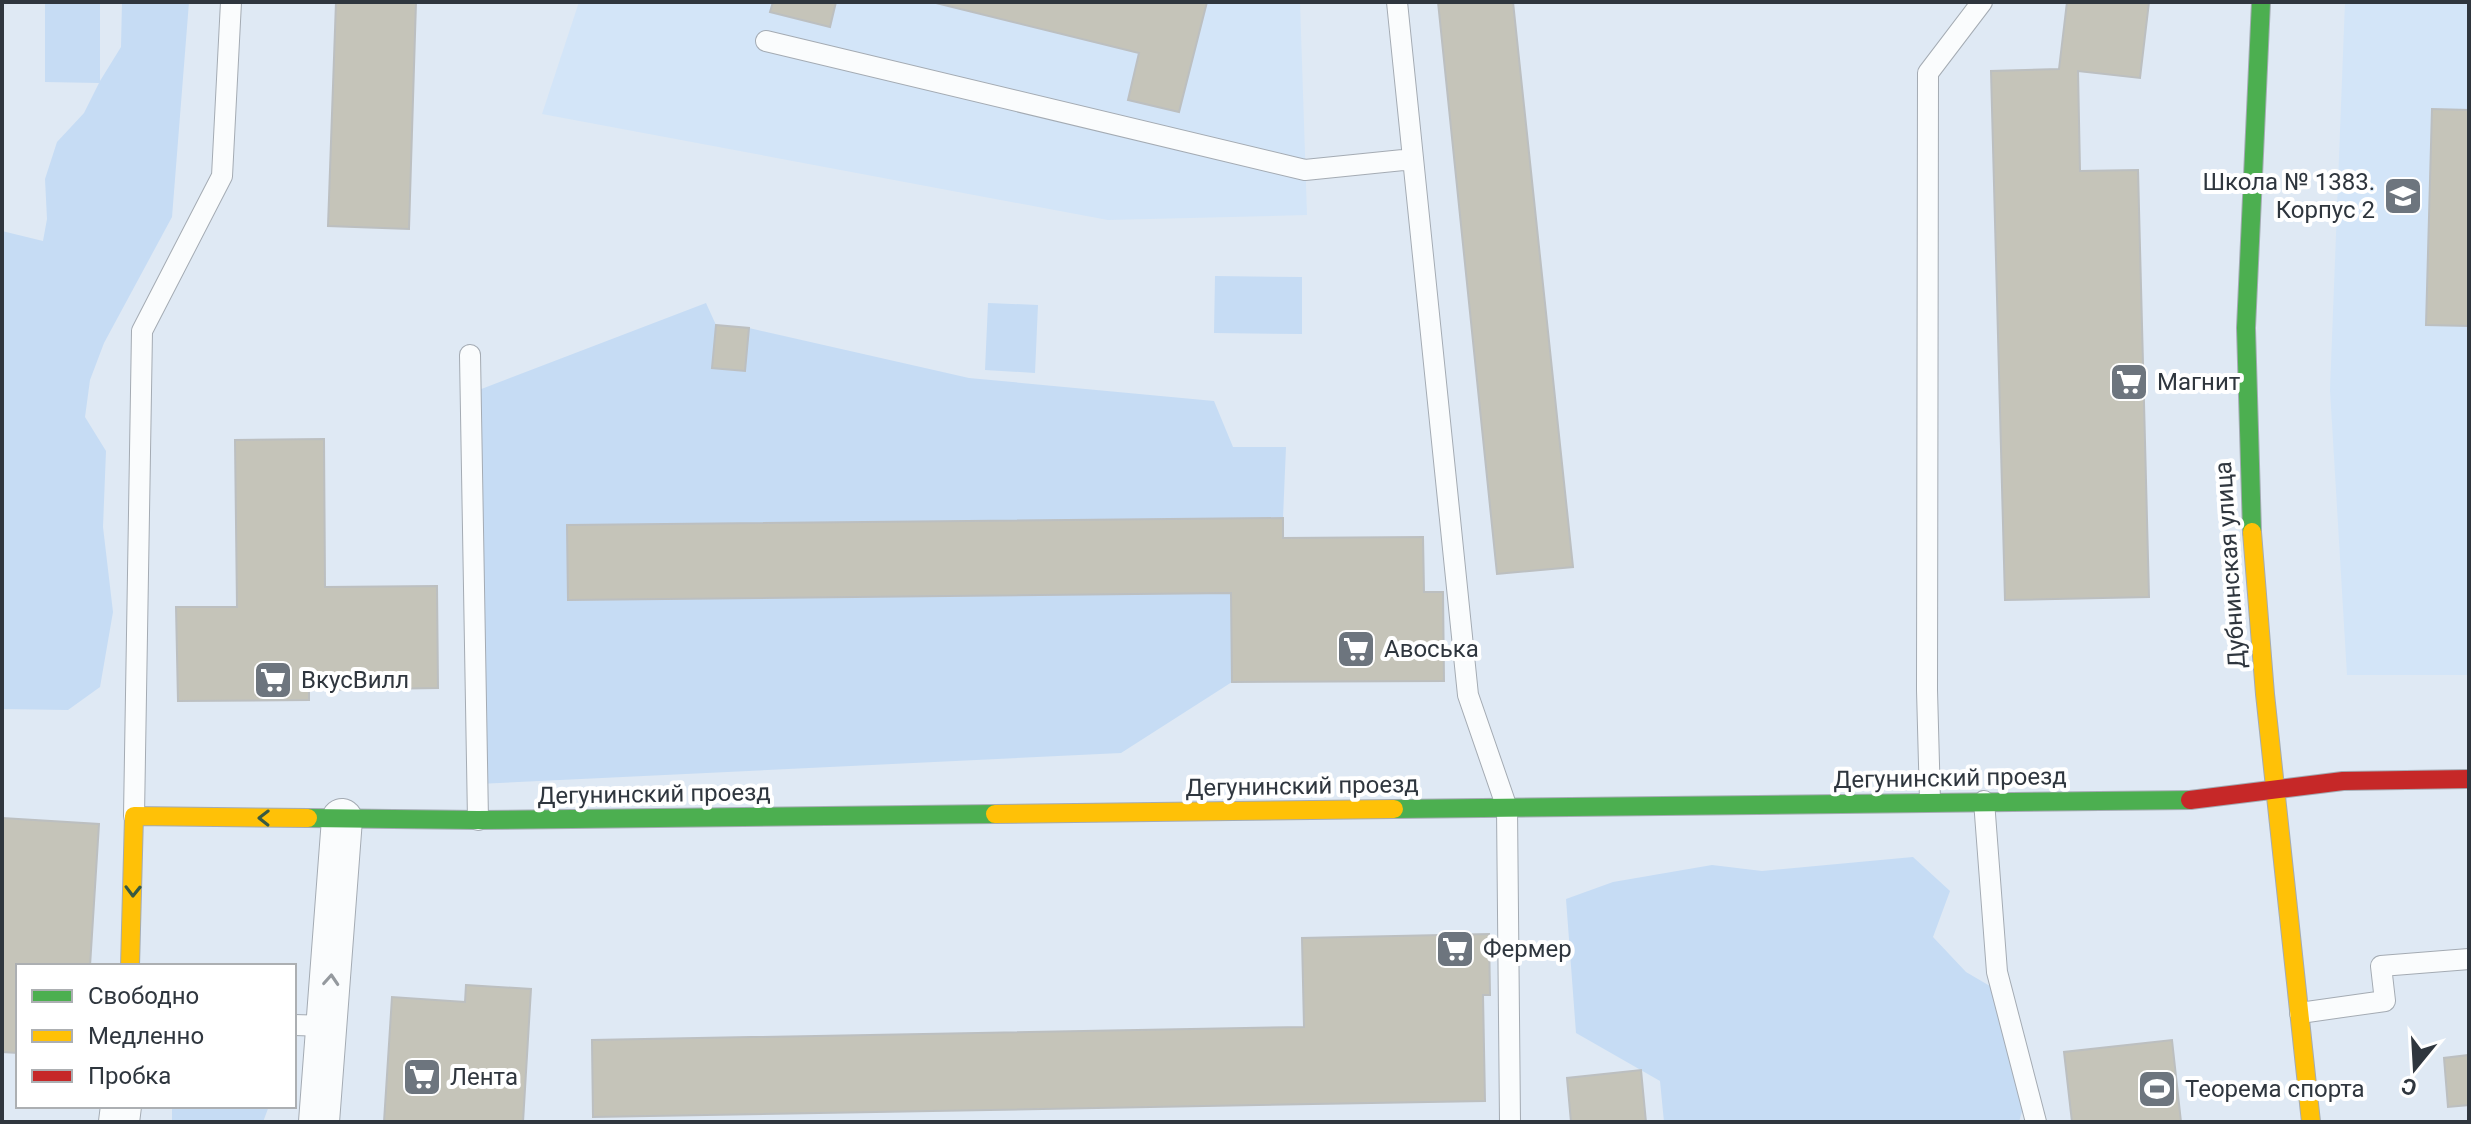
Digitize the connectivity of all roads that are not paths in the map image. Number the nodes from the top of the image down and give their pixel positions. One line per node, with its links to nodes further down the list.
1 (231, 2): 13 (lane)
2 (1397, 2): 6 (lane)
3 (1982, 2): 10 (lane)
4 (2261, 2): 9 (street, Дубнинская улица)
5 (766, 41): 6 (lane)
6 (1413, 159): 12 (lane)
7 (470, 355): 15 (lane)
8 (2469, 779): 9 (street, Дегунинский проезд)
9 (2272, 791): 11 (street, Дегунинский проезд); 18 (street, Дубнинская улица)
10 (1930, 801): 11 (street, Дегунинский проезд); 12 (street, Дегунинский проезд)
11 (1984, 801): 22 (lane)
12 (1507, 808): 15 (street, Дегунинский проезд); 21 (lane)
13 (134, 816): 14 (street, Дегунинский проезд, one-way to 13); 17 (street, one-way to 17)
14 (342, 819): 15 (street, Дегунинский проезд); 19 (street, one-way to 14)
15 (478, 820)
16 (2469, 959): 18 (lane)
17 (130, 964)
18 (2300, 1013): 23 (street, Дубнинская улица)
19 (311, 1025): 20 (street)
20 (319, 1122)
21 (1510, 1122)
22 (2036, 1122)
23 (2311, 1122)

